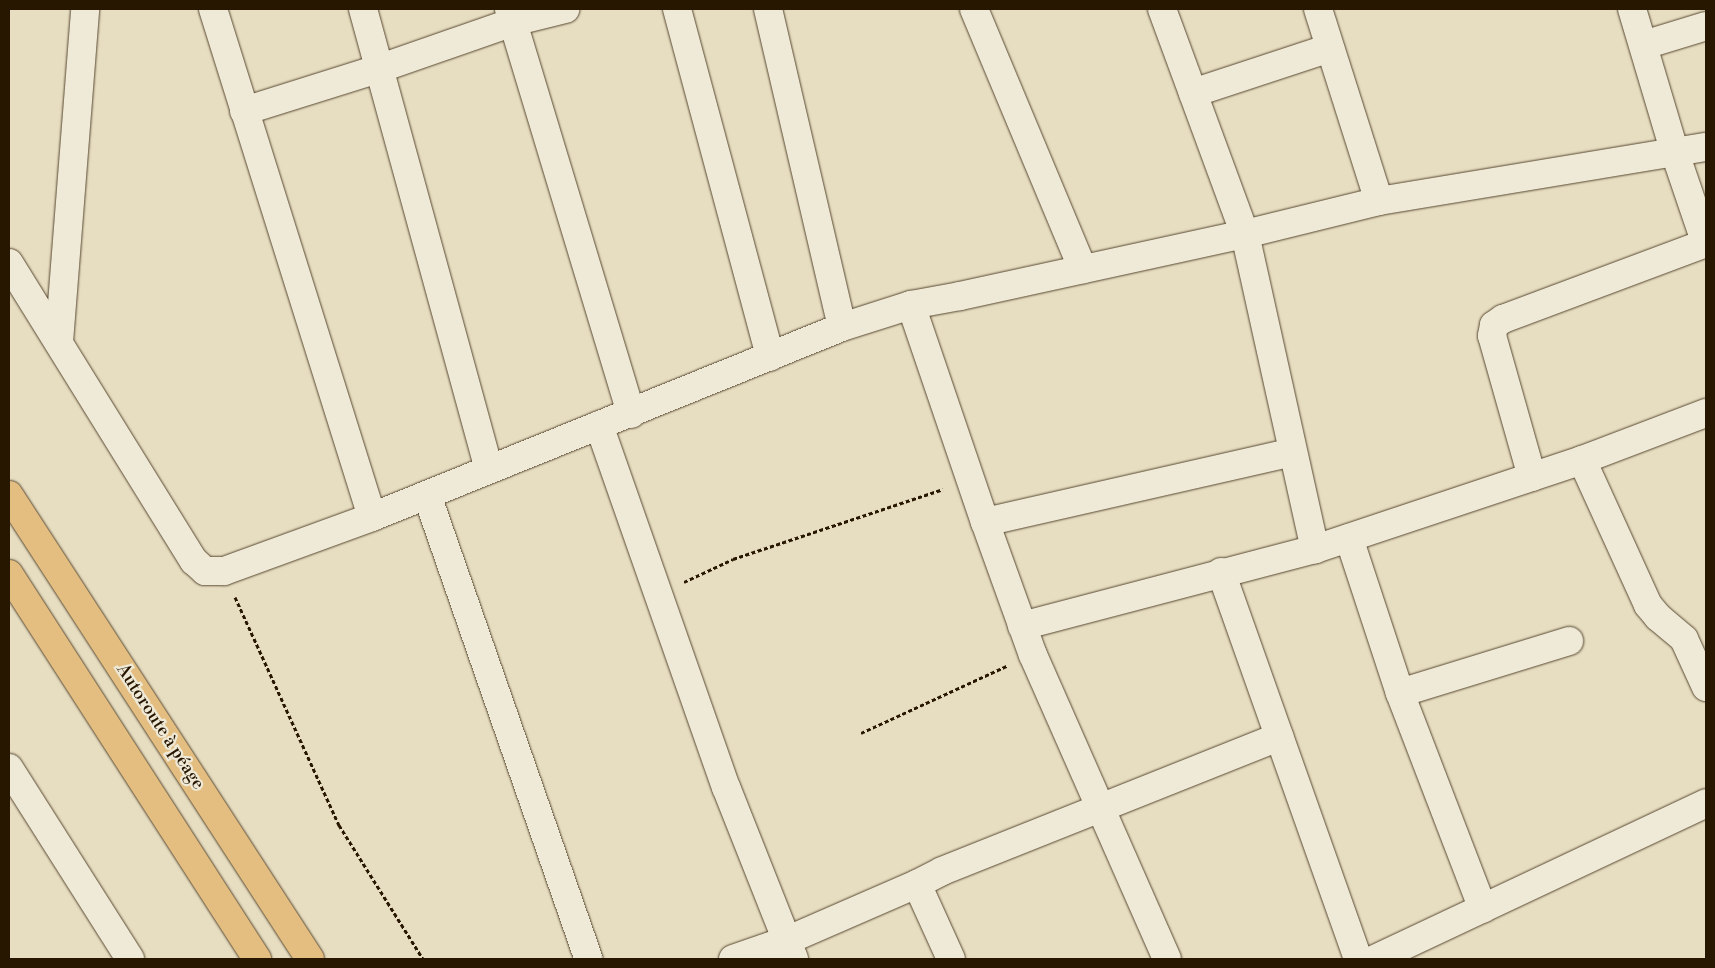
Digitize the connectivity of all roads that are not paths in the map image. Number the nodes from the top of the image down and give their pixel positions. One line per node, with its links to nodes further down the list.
1 (85, 9): 27 (street)
2 (213, 9): 17 (street)
3 (363, 9): 15 (street)
4 (565, 9): 11 (street)
5 (677, 9): 28 (street)
6 (768, 9): 26 (street)
7 (974, 9): 24 (street)
8 (1162, 9): 16 (street)
9 (1318, 9): 14 (street)
10 (1632, 9): 13 (street)
11 (511, 15): 15 (street); 30 (street)
12 (1706, 26): 13 (street)
13 (1644, 44): 19 (street)
14 (1330, 48): 16 (street); 20 (street)
15 (381, 68): 17 (street); 34 (street)
16 (1193, 92): 21 (street)
17 (244, 111): 38 (street)
18 (1706, 147): 19 (street)
19 (1675, 153): 20 (street); 22 (street)
20 (1379, 201): 21 (street)
21 (1245, 234): 24 (street); 32 (street)
22 (1706, 243): 35 (street)
23 (9, 263): 27 (street)
24 (1083, 269): 25 (street)
25 (911, 305): 26 (street); 39 (street)
26 (842, 327): 28 (street)
27 (59, 342): 38 (street)
28 (770, 357): 30 (street)
29 (1706, 413): 33 (street)
30 (631, 414): 31 (street)
31 (599, 425): 34 (street); 54 (street)
32 (1292, 452): 39 (street); 41 (street)
33 (1582, 460): 35 (street); 46 (street)
34 (489, 469): 37 (street)
35 (1532, 476): 40 (street)
36 (9, 495): 57 (highway, Autoroute à péage)
37 (427, 495): 38 (street); 58 (street)
38 (372, 517)
39 (984, 522): 44 (street)
40 (1349, 538): 41 (street); 47 (street)
41 (1315, 549): 42 (street)
42 (1221, 572): 44 (street); 48 (street)
43 (9, 574): 56 (highway)
44 (1022, 626): 51 (street)
45 (1569, 640): 47 (street)
46 (1704, 675)
47 (1400, 692): 53 (street)
48 (1279, 737): 51 (street); 62 (street)
49 (9, 770): 55 (street)
50 (1706, 803): 53 (street)
51 (1102, 806): 52 (street); 61 (street)
52 (917, 884): 54 (street); 60 (street)
53 (1483, 909): 63 (street)
54 (791, 950): 59 (street)
55 (130, 959)
56 (258, 959)
57 (310, 959)
58 (589, 959)
59 (733, 959)
60 (951, 959)
61 (1167, 959)
62 (1358, 959)
63 (1375, 959)

